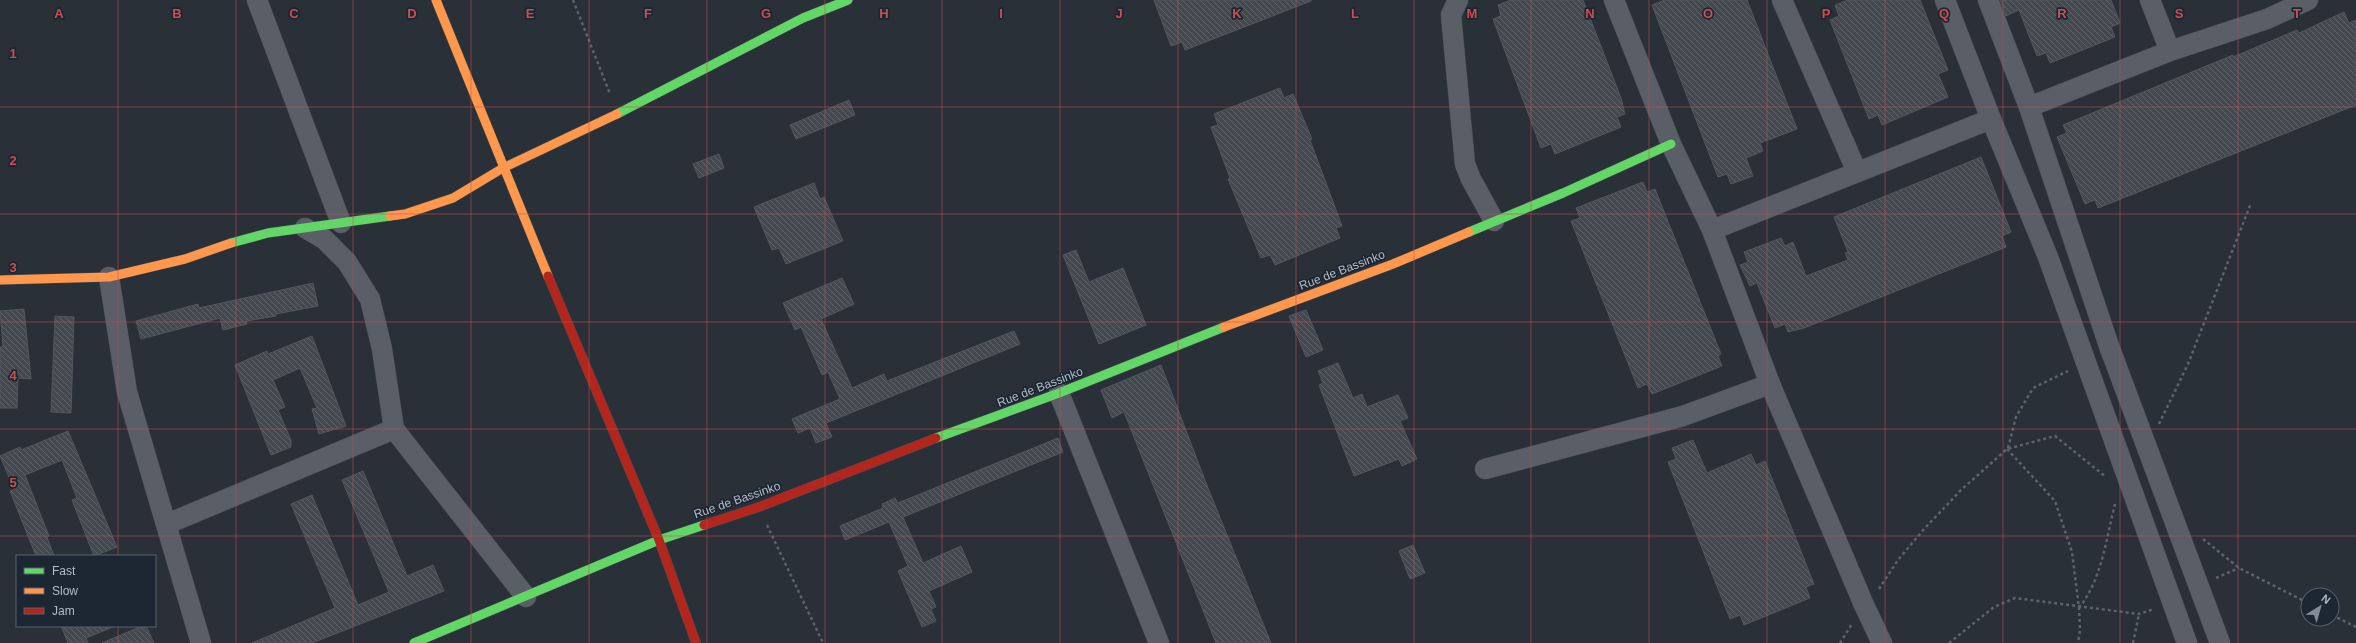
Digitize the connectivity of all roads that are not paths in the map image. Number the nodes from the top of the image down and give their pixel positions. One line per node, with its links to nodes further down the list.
1 (257, 0): 18 (street)
2 (436, 0): 15 (street)
3 (848, 0): 15 (street)
4 (1458, 0): 17 (street)
5 (1614, 0): 14 (street)
6 (1782, 0): 16 (street)
7 (1945, 0): 13 (street)
8 (1988, 0): 12 (street)
9 (2150, 0): 11 (street)
10 (2308, 0): 11 (street)
11 (2170, 51): 12 (street)
12 (2029, 107): 36 (street)
13 (1991, 119): 16 (street); 35 (street)
14 (1671, 144): 17 (street, Rue de Bassinko); 20 (street)
15 (503, 168): 18 (street); 28 (street)
16 (1857, 172): 20 (street)
17 (1494, 221): 24 (street, Rue de Bassinko)
18 (341, 224): 19 (street)
19 (305, 228): 21 (street); 25 (street)
20 (1712, 230): 23 (street)
21 (109, 277): 22 (street); 27 (street)
22 (0, 280)
23 (1770, 384): 26 (street); 34 (street)
24 (1059, 393): 28 (street, Rue de Bassinko); 33 (street)
25 (394, 428): 27 (street); 29 (street)
26 (1485, 469)
27 (167, 524): 30 (street)
28 (659, 540): 29 (street, Rue de Bassinko); 32 (street)
29 (526, 597): 31 (street, Rue de Bassinko)
30 (201, 643)
31 (414, 643)
32 (696, 643)
33 (1159, 643)
34 (1882, 643)
35 (2187, 643)
36 (2220, 643)

